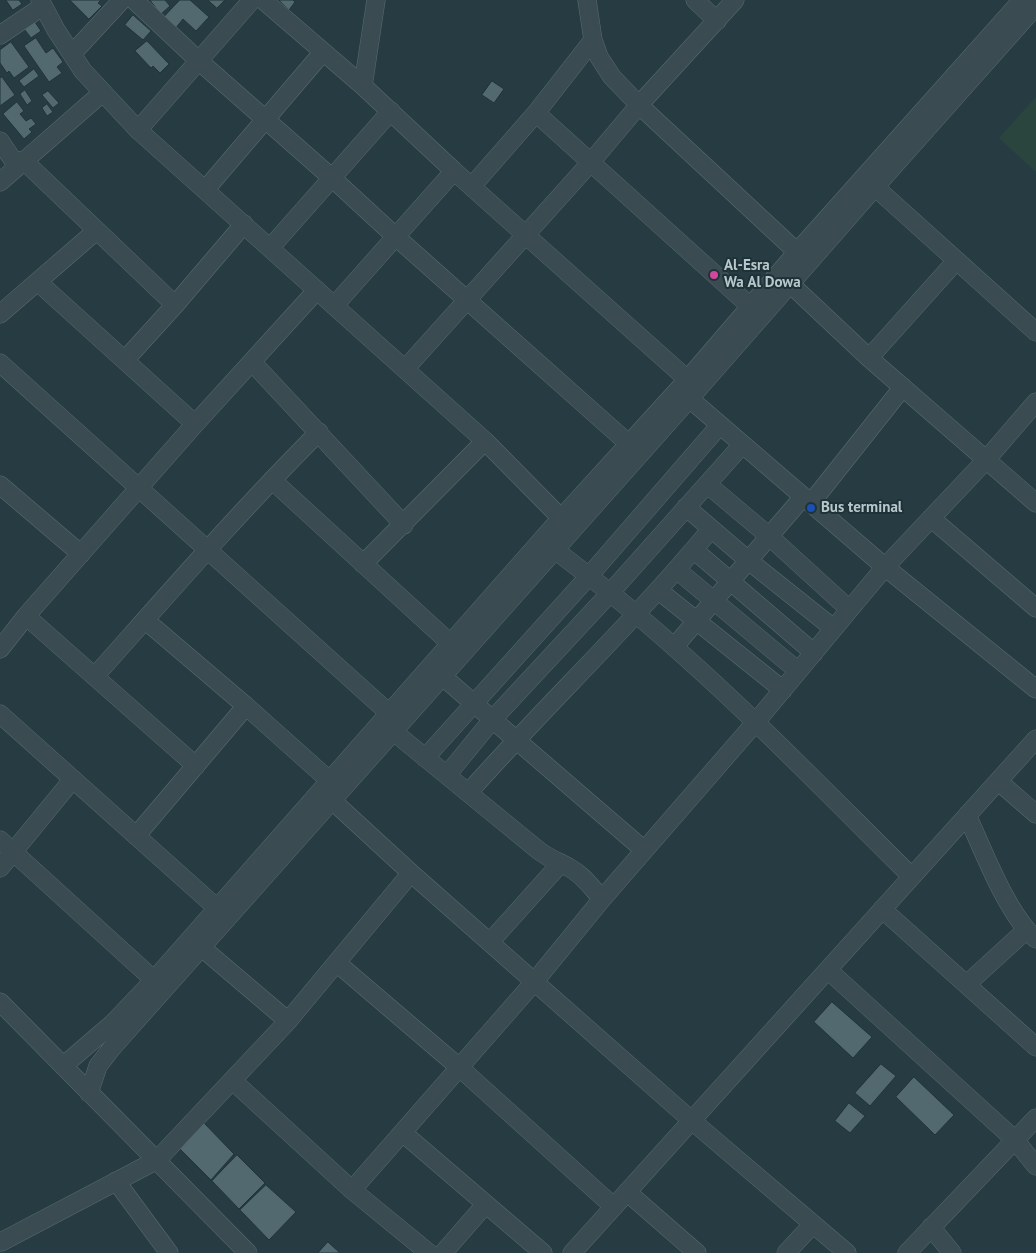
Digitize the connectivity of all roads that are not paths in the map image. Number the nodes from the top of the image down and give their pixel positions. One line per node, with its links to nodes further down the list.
1 (122, 0): 15 (street)
2 (134, 0): 16 (street)
3 (252, 0): 16 (street)
4 (263, 0): 14 (street)
5 (376, 0): 17 (street)
6 (587, 0): 13 (street)
7 (695, 0): 11 (street)
8 (735, 0): 11 (street)
9 (41, 3): 12 (street); 15 (street)
10 (1026, 4): 31 (street); 38 (street)
11 (717, 21): 19 (street)
12 (0, 35)
13 (593, 40): 19 (street); 21 (street)
14 (322, 52): 17 (street); 22 (street)
15 (72, 54): 18 (street)
16 (199, 61): 22 (street); 23 (street)
17 (363, 86): 20 (street)
18 (102, 93): 23 (street); 26 (street)
19 (639, 105): 25 (street); 38 (street)
20 (391, 111): 27 (street); 28 (street)
21 (536, 113): 25 (street); 30 (street)
22 (266, 120): 28 (street); 32 (street)
23 (138, 130): 32 (street)
24 (0, 141): 26 (street)
25 (591, 162): 35 (street); 46 (street)
26 (20, 163): 29 (street); 34 (street)
27 (454, 171): 30 (street); 36 (street)
28 (332, 178): 36 (street); 37 (street)
29 (0, 182)
30 (472, 186): 35 (street)
31 (874, 187): 39 (street); 40 (street)
32 (205, 190): 33 (street)
33 (244, 224): 37 (street); 44 (street)
34 (96, 231): 41 (street); 44 (street)
35 (526, 234): 43 (street); 55 (street)
36 (395, 236): 43 (street); 45 (street)
37 (270, 248): 42 (street)
38 (797, 252): 40 (street)
39 (956, 262): 48 (street); 49 (street)
40 (785, 279): 46 (street); 49 (street); 55 (street)
41 (38, 282): 47 (street); 50 (street)
42 (317, 290): 45 (street); 51 (street)
43 (466, 300): 53 (street); 61 (street)
44 (175, 305): 50 (street)
45 (334, 306): 53 (street)
46 (751, 307): 55 (street)
47 (0, 314)
48 (1036, 332)
49 (869, 358): 54 (street)
50 (125, 360): 57 (street)
51 (252, 362): 57 (street); 59 (street)
52 (0, 363): 66 (street)
53 (405, 369): 60 (street)
54 (904, 386): 63 (street); 68 (street)
55 (692, 389): 58 (street); 61 (street); 74 (street)
56 (1036, 402): 63 (street)
57 (195, 424): 66 (street)
58 (720, 425): 62 (street); 83 (street)
59 (319, 432): 64 (street); 72 (street)
60 (485, 441): 72 (street); 74 (street)
61 (629, 444): 74 (street)
62 (742, 445): 65 (street); 68 (street)
63 (986, 460): 69 (street); 71 (street)
64 (272, 480): 76 (street); 80 (street)
65 (707, 484): 70 (street); 75 (street)
66 (140, 488): 76 (street); 78 (street)
67 (3, 493): 78 (street)
68 (807, 500): 75 (street); 81 (street)
69 (1036, 503)
70 (686, 507): 73 (street); 86 (street)
71 (931, 518): 81 (street); 88 (street)
72 (404, 525): 80 (street)
73 (711, 529): 77 (street); 79 (street)
74 (559, 533): 83 (street); 95 (street); 101 (street)
75 (770, 537): 79 (street); 89 (street)
76 (207, 550): 92 (street); 107 (street)
77 (694, 550): 82 (street); 84 (street)
78 (81, 554): 91 (street)
79 (749, 561): 84 (street); 94 (street)
80 (363, 564): 95 (street)
81 (885, 567): 89 (street); 102 (street)
82 (677, 570): 85 (street); 87 (street)
83 (589, 576): 86 (street); 104 (street)
84 (731, 582): 87 (street); 98 (street)
85 (658, 590): 90 (street); 93 (street)
86 (610, 593): 90 (street); 108 (street)
87 (714, 601): 93 (street); 99 (street)
88 (1036, 608)
89 (849, 609): 94 (street)
90 (636, 614): 96 (street); 111 (street)
91 (26, 616): 97 (street); 100 (street)
92 (145, 620): 100 (street); 105 (street)
93 (698, 620): 96 (street); 103 (street)
94 (833, 628): 98 (street)
95 (451, 644): 107 (street)
96 (674, 647): 109 (street)
97 (0, 649)
98 (814, 653): 99 (street)
99 (798, 671): 103 (street)
100 (95, 676): 114 (street)
101 (442, 676): 104 (street); 110 (street)
102 (1036, 689)
103 (783, 690): 109 (street)
104 (473, 703): 108 (street); 113 (street)
105 (246, 706): 114 (street); 118 (street)
106 (0, 714): 116 (street)
107 (390, 714): 118 (street)
108 (492, 720): 111 (street); 115 (street)
109 (755, 723): 124 (street); 129 (street)
110 (394, 732): 113 (street); 118 (street)
111 (516, 739): 119 (street); 124 (street)
112 (1036, 739): 117 (street)
113 (424, 758): 115 (street)
114 (196, 766): 122 (street)
115 (447, 775): 119 (street)
116 (73, 779): 122 (street); 125 (street)
117 (998, 781): 120 (street); 121 (street)
118 (328, 791): 128 (street); 131 (street); 135 (street)
119 (469, 792): 126 (street)
120 (1036, 814)
121 (966, 815): 129 (street); 133 (street)
122 (136, 836): 131 (street)
123 (0, 840): 125 (street)
124 (644, 850): 130 (street)
125 (13, 852): 127 (street); 138 (street)
126 (560, 864): 130 (street); 134 (street)
127 (0, 868)
128 (411, 874): 134 (street); 136 (street)
129 (911, 876): 132 (street)
130 (602, 899): 139 (street)
131 (218, 909): 138 (street)
132 (882, 909): 137 (street); 140 (street)
133 (1031, 935): 140 (street)
134 (490, 942): 139 (street)
135 (201, 947): 142 (street); 147 (street)
136 (337, 963): 142 (street); 145 (street)
137 (828, 970): 149 (street); 151 (street)
138 (154, 980): 144 (street)
139 (535, 981): 145 (street); 149 (street)
140 (967, 984): 143 (street)
141 (0, 1002): 144 (street)
142 (288, 1021): 146 (street)
143 (1036, 1047)
144 (63, 1066): 147 (street)
145 (460, 1068): 150 (street); 158 (street)
146 (233, 1081): 152 (street); 155 (street)
147 (89, 1093): 152 (street)
148 (1036, 1118): 151 (street)
149 (691, 1120): 156 (street); 159 (street)
150 (403, 1133): 155 (street); 157 (street)
151 (1015, 1140): 153 (street); 160 (street)
152 (157, 1160): 154 (street); 163 (street)
153 (1036, 1166)
154 (116, 1181): 161 (street); 162 (street)
155 (352, 1190): 164 (street)
156 (627, 1192): 158 (street); 168 (street)
157 (485, 1205): 165 (street); 166 (street)
158 (614, 1207): 167 (street)
159 (813, 1224): 169 (street); 170 (street)
160 (931, 1227): 171 (street); 172 (street)
161 (3, 1246)
162 (169, 1253)
163 (248, 1253)
164 (430, 1253)
165 (443, 1253)
166 (543, 1253)
167 (572, 1253)
168 (697, 1253)
169 (786, 1253)
170 (846, 1253)
171 (907, 1253)
172 (952, 1253)

